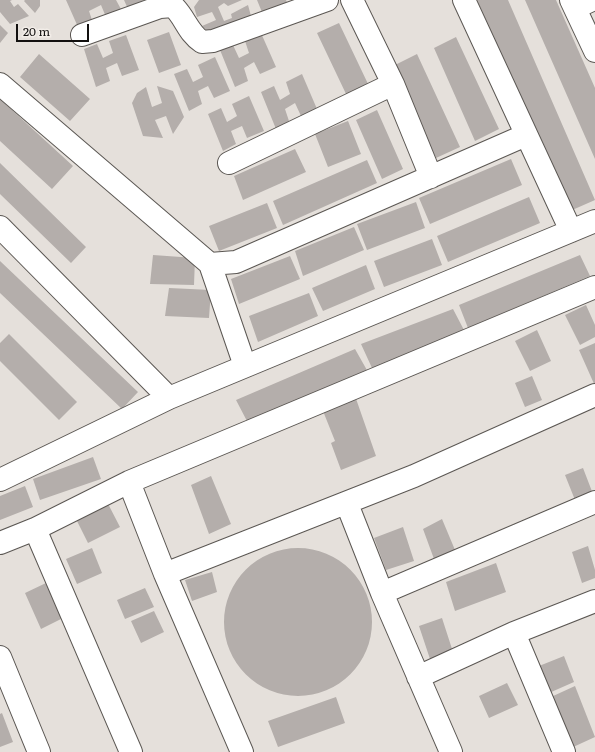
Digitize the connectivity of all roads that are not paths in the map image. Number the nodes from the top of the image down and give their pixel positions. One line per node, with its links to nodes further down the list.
1 (324, 0): 5 (street)
2 (352, 0): 8 (street)
3 (464, 0): 9 (street)
4 (579, 3): 6 (street)
5 (82, 35)
6 (595, 51)
7 (0, 84): 15 (street)
8 (393, 84): 10 (street); 11 (street)
9 (526, 135): 11 (street); 14 (street)
10 (229, 163)
11 (431, 177): 15 (street)
12 (595, 221): 14 (street)
13 (0, 228): 19 (street)
14 (571, 231): 17 (street)
15 (210, 264): 17 (street)
16 (595, 287): 21 (street)
17 (245, 366): 19 (street)
18 (595, 395): 23 (street)
19 (169, 398): 20 (street)
20 (0, 480)
21 (129, 482): 24 (street); 26 (street)
22 (595, 502): 27 (street)
23 (347, 504): 26 (street); 27 (street)
24 (35, 529): 25 (street); 33 (street)
25 (0, 543)
26 (165, 574): 34 (street)
27 (382, 593): 31 (street)
28 (595, 601): 29 (street)
29 (514, 633): 31 (street); 36 (street)
30 (0, 657): 32 (street)
31 (418, 677): 35 (street)
32 (32, 750)
33 (131, 752)
34 (242, 752)
35 (451, 752)
36 (564, 752)

